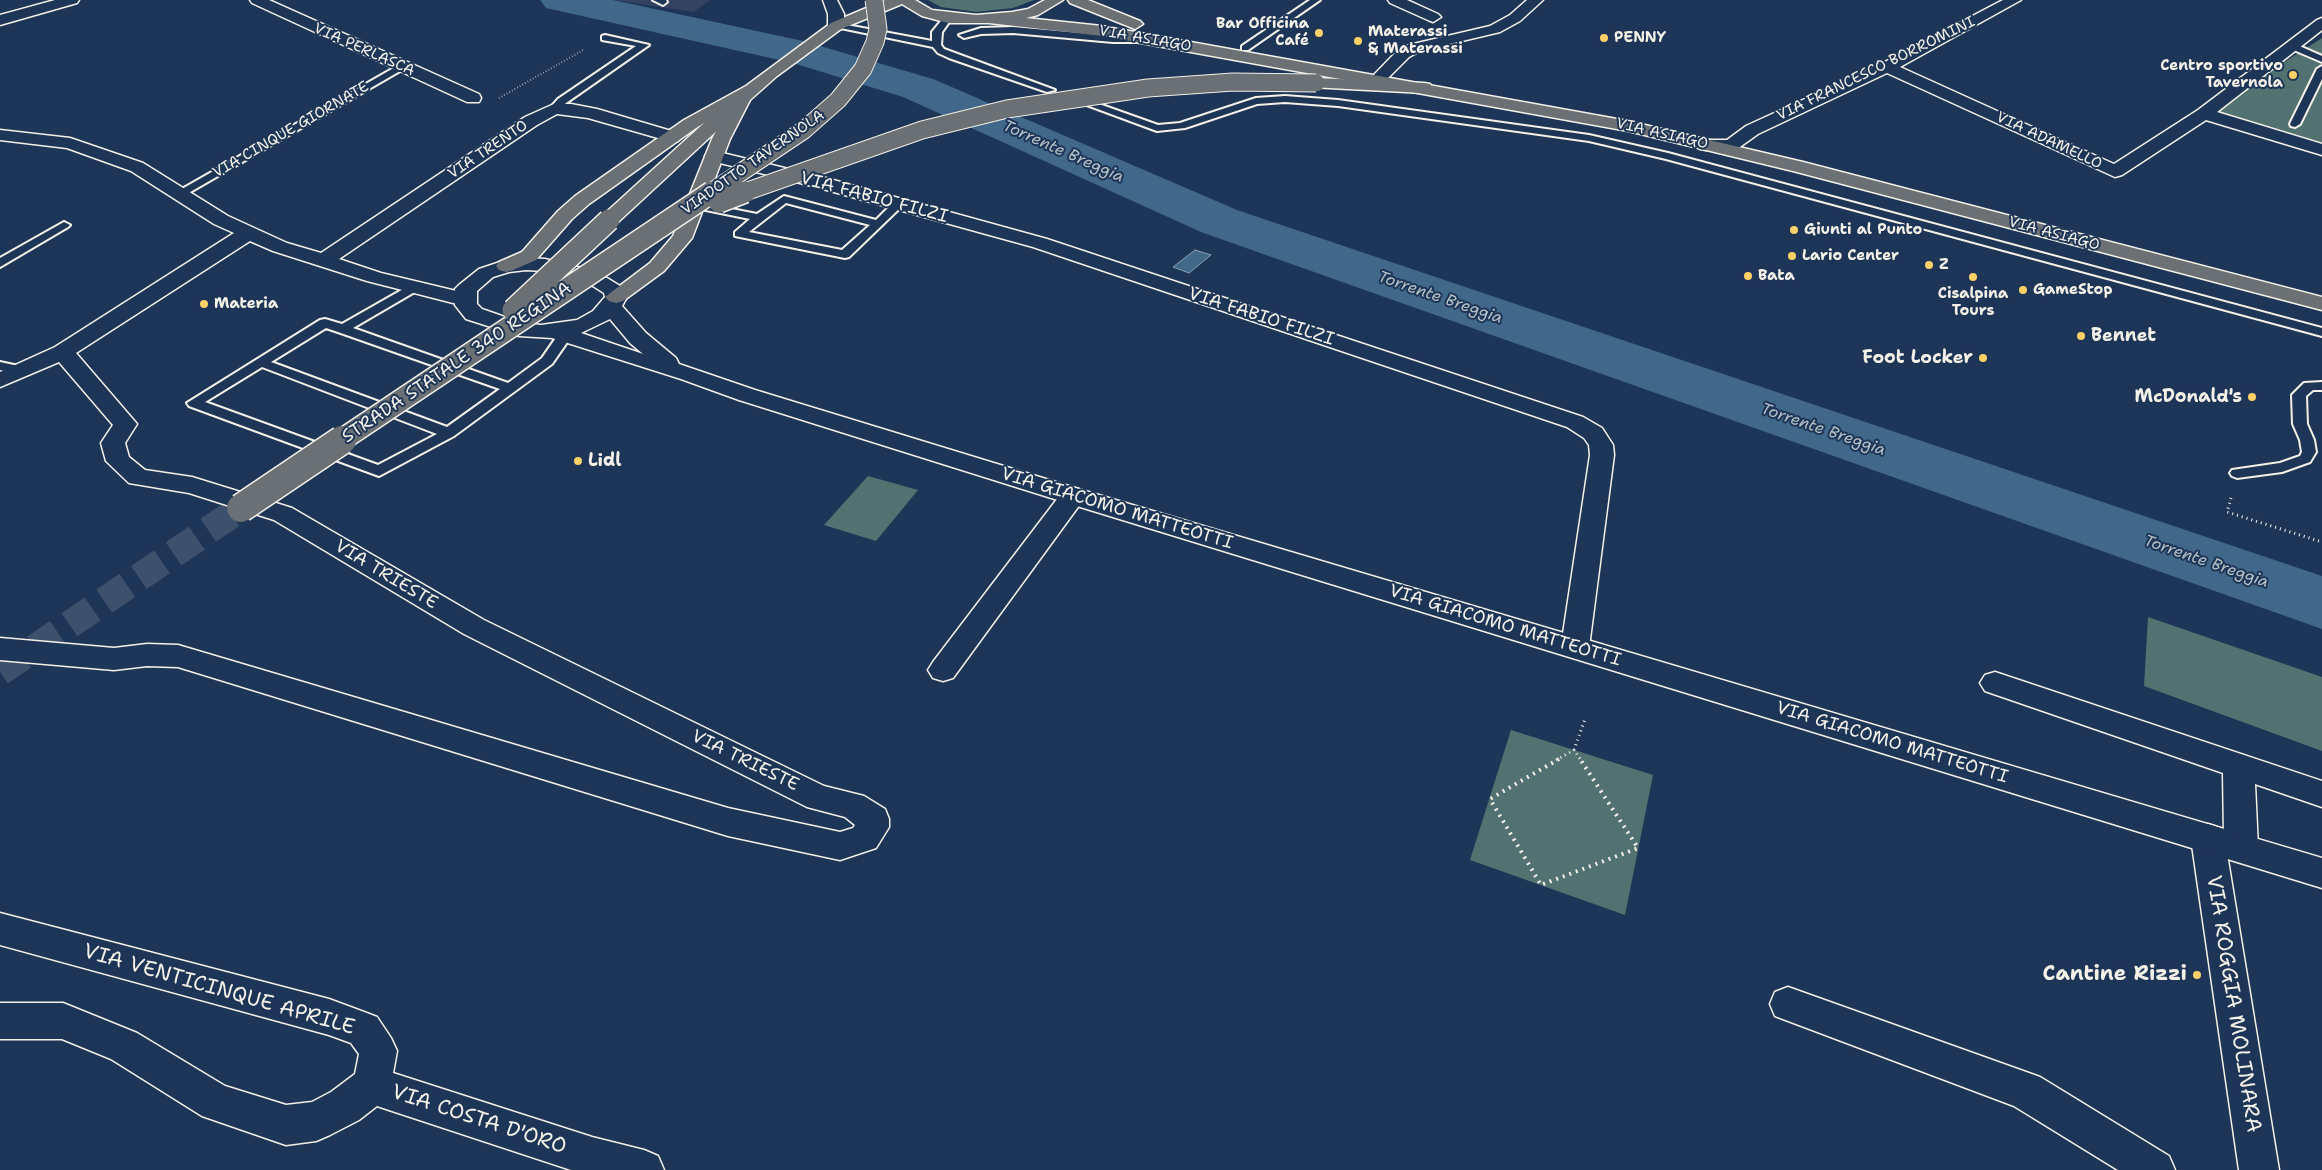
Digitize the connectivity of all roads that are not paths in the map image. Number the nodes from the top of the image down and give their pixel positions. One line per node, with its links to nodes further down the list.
1 (72, 0): 17 (street)
2 (257, 0): 28 (street, VIA PERLASCA)
3 (830, 0): 19 (street)
4 (874, 0): 62 (main road, VIADOTTO TAVERNOLA, bridge)
5 (898, 0): 19 (main road)
6 (907, 0): 13 (main road)
7 (1056, 0): 16 (main road)
8 (1075, 0): 25 (main road, VIA ASIAGO)
9 (1316, 0): 25 (lane)
10 (1395, 0): 14 (street)
11 (1536, 0): 31 (street)
12 (2014, 0): 29 (street, VIA FRANCESCO BORROMINI)
13 (927, 13): 15 (main road); 19 (main road)
14 (1433, 17)
15 (948, 18): 16 (main road); 23 (lane)
16 (990, 19): 20 (lane); 22 (main road, VIA ASIAGO)
17 (0, 20)
18 (2322, 23): 24 (street, VIA ADAMELLO)
19 (838, 26): 23 (lane); 34 (main road)
20 (964, 35): 22 (lane); 27 (lane)
21 (605, 38): 38 (lane)
22 (1150, 40): 31 (main road, VIA ASIAGO)
23 (936, 45): 27 (lane)
24 (2292, 46): 26 (lane); 39 (street, VIA ADAMELLO)
25 (1245, 48): 31 (main road, VIA ASIAGO)
26 (2322, 59)
27 (973, 63): 33 (lane)
28 (402, 67): 35 (street, VIA PERLASCA); 58 (lane, VIA CINQUE GIORNATE)
29 (1887, 67): 39 (street, VIA ADAMELLO); 48 (street, VIA FRANCESCO BORROMINI)
30 (2322, 68): 41 (lane)
31 (1380, 76): 32 (main road, VIA ASIAGO); 48 (main road, VIA ASIAGO)
32 (1424, 88): 50 (main road, VIA ASIAGO); 62 (main road, bridge)
33 (1050, 90)
34 (750, 91): 47 (main road); 53 (main road); 80 (main road, bridge)
35 (473, 98)
36 (1081, 101): 37 (lane)
37 (1338, 103): 40 (lane)
38 (554, 110): 47 (street, VIA TRENTO); 66 (street, VIA TRENTO)
39 (2204, 114): 52 (street)
40 (1449, 117): 42 (lane); 43 (lane)
41 (2295, 124)
42 (1439, 125)
43 (1512, 126): 44 (lane); 46 (lane)
44 (1502, 134)
45 (0, 135): 58 (street)
46 (1572, 135): 49 (lane); 51 (lane)
47 (672, 137): 68 (main road)
48 (1739, 141): 50 (street); 71 (main road, VIA ASIAGO)
49 (1561, 144)
50 (1706, 144): 74 (main road, VIA ASIAGO)
51 (1635, 148): 54 (lane); 55 (lane)
52 (2322, 150)
53 (714, 156): 59 (street, VIA FABIO FILZI); 60 (main road)
54 (1626, 156)
55 (1703, 165): 56 (lane); 57 (lane)
56 (1695, 174)
57 (1764, 187): 76 (lane)
58 (181, 193): 65 (street)
59 (898, 204): 63 (lane); 91 (street, VIA FABIO FILZI)
60 (696, 205): 61 (lane); 73 (main road)
61 (760, 218): 63 (lane); 63 (lane)
62 (674, 219): 80 (main road, STRADA STATALE 340 REGINA, bridge)
63 (878, 224)
64 (64, 225): 67 (lane)
65 (248, 233): 66 (street); 78 (street)
66 (323, 261): 70 (street)
67 (0, 263)
68 (506, 266): 69 (street); 73 (street, VIA GIACOMO MATTEOTTI)
69 (476, 280): 70 (street); 72 (street)
70 (408, 285): 72 (street); 75 (lane)
71 (2322, 288)
72 (465, 300): 77 (street)
73 (614, 302): 77 (street); 83 (street, VIA GIACOMO MATTEOTTI)
74 (2322, 304)
75 (343, 329): 79 (lane); 86 (lane)
76 (2322, 332)
77 (559, 333): 83 (street, VIA GIACOMO MATTEOTTI); 86 (lane)
78 (63, 352): 82 (street); 92 (street, VIA TRIESTE)
79 (260, 362): 87 (lane); 87 (lane)
80 (455, 363): 90 (main road, STRADA STATALE 340 REGINA, bridge)
81 (0, 366): 82 (lane)
82 (23, 371): 84 (street)
83 (689, 374): 89 (street, VIA GIACOMO MATTEOTTI)
84 (0, 380)
85 (2322, 386): 88 (lane)
86 (510, 388): 87 (lane)
87 (449, 433)
88 (2237, 473)
89 (1074, 496): 91 (street, VIA GIACOMO MATTEOTTI); 93 (street)
90 (241, 508)
91 (1575, 647): 97 (street, VIA GIACOMO MATTEOTTI)
92 (0, 649)
93 (943, 670)
94 (1995, 683): 95 (street)
95 (2239, 767): 96 (street); 97 (street, VIA ROGGIA MOLINARA)
96 (2322, 794)
97 (2224, 843): 98 (street, VIA GIACOMO MATTEOTTI); 105 (street, VIA ROGGIA MOLINARA)
98 (2322, 873)
99 (0, 929): 102 (street, VIA VENTICINQUE APRILE)
100 (1788, 1004): 104 (street)
101 (0, 1021): 102 (street)
102 (372, 1084): 103 (street, VIA COSTA D'ORO)
103 (644, 1170)
104 (2155, 1170)
105 (2259, 1170)

